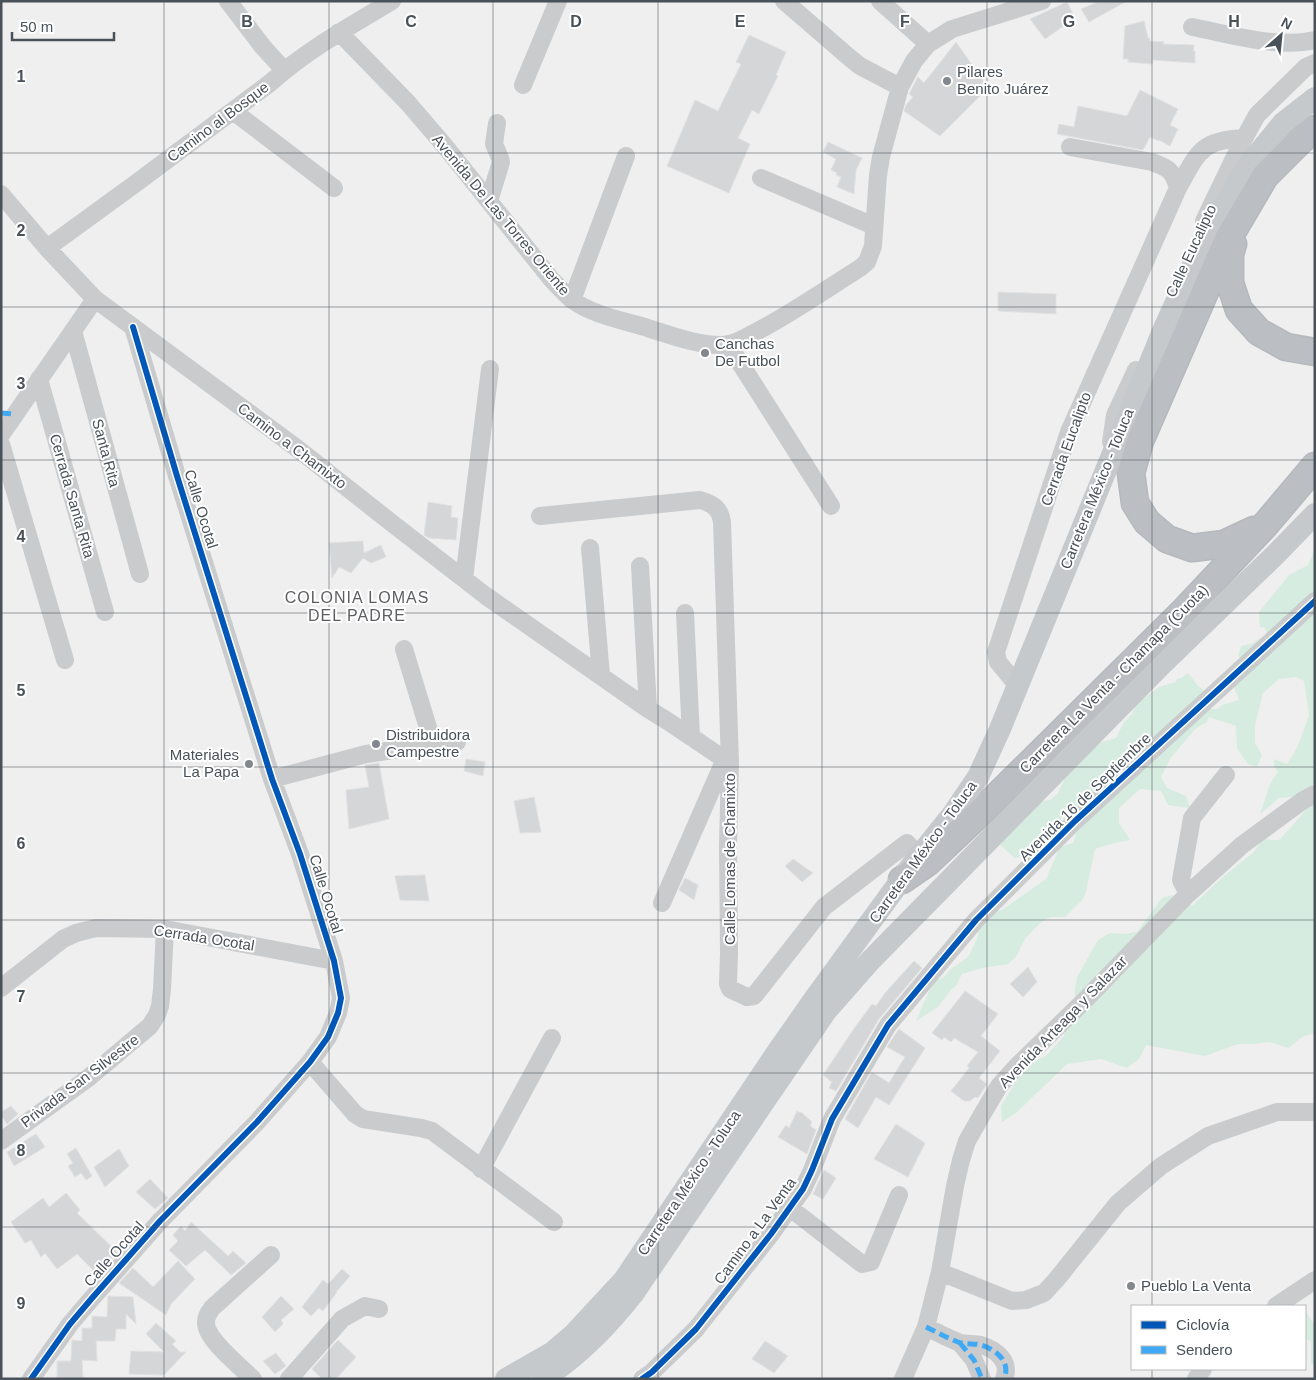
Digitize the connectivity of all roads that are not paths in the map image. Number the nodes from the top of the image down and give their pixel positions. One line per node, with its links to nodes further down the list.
1 (228, 1): 12 (street)
2 (392, 1): 8 (street, Camino al Bosque)
3 (558, 1): 13 (street)
4 (784, 1): 14 (street)
5 (880, 1): 10 (street)
6 (1042, 1): 10 (street)
7 (1192, 27): 9 (street)
8 (338, 32): 12 (street, Camino al Bosque); 26 (street, Avenida De Las Torres Oriente)
9 (1315, 40)
10 (928, 44): 14 (street)
11 (1315, 63): 19 (street, Calle Eucalipto)
12 (284, 70): 16 (street, Camino al Bosque)
13 (523, 85)
14 (900, 87): 28 (street)
15 (1315, 98): 40 (main road, Carretera México - Toluca)
16 (233, 111): 23 (street); 29 (street, Camino al Bosque)
17 (497, 123): 26 (street)
18 (1315, 129): 27 (highway)
19 (1244, 138): 24 (street, Cerrada Eucalipto); 40 (street, Calle Eucalipto)
20 (1070, 147): 24 (street)
21 (626, 156): 31 (street)
22 (761, 178): 28 (street)
23 (334, 188)
24 (1178, 188): 57 (street, Cerrada Eucalipto)
25 (1, 194): 29 (street, Camino a Chamixto)
26 (490, 201): 31 (street, Avenida De Las Torres Oriente)
27 (1238, 222): 35 (highway); 45 (highway)
28 (874, 226): 34 (street)
29 (47, 248): 30 (street, Camino a Chamixto)
30 (95, 299): 32 (street, Camino a Chamixto); 33 (street)
31 (572, 300): 34 (street, Avenida De Las Torres Oriente)
32 (133, 327): 49 (street, Camino a Chamixto); 64 (street, Calle Ocotal)
33 (73, 331): 37 (street); 48 (street, Santa Rita)
34 (728, 344): 42 (street)
35 (1315, 352)
36 (490, 369): 49 (street)
37 (39, 379): 38 (street); 52 (street, Cerrada Santa Rita)
38 (1, 435)
39 (1, 444): 55 (street)
40 (1108, 463): 57 (main road, Carretera México - Toluca)
41 (1315, 466): 45 (highway, Carretera La Venta - Chamapa (Cuota))
42 (830, 506)
43 (1315, 514): 93 (main road, Carretera México - Toluca)
44 (540, 516): 62 (street)
45 (1266, 524): 67 (highway, Carretera La Venta - Chamapa (Cuota))
46 (590, 548): 56 (street)
47 (640, 566): 58 (street)
48 (140, 574)
49 (464, 579): 50 (street, Camino a Chamixto)
50 (486, 596): 56 (street, Calle Lomas de Chamixto)
51 (1315, 601): 73 (street, Avenida 16 de Septiembre)
52 (105, 612)
53 (685, 612): 59 (street)
54 (404, 649): 61 (street)
55 (65, 660)
56 (601, 676): 58 (street, Calle Lomas de Chamixto)
57 (1017, 686): 66 (main road, Carretera México - Toluca)
58 (648, 709): 59 (street, Calle Lomas de Chamixto)
59 (691, 737): 62 (street, Calle Lomas de Chamixto)
60 (457, 742): 61 (street)
61 (433, 744): 64 (street)
62 (728, 761): 66 (street, Calle Lomas de Chamixto); 69 (street)
63 (1226, 775): 68 (street)
64 (272, 779): 71 (street, Calle Ocotal)
65 (1315, 794): 68 (street, Avenida Arteaga y Salazar)
66 (920, 856): 67 (main road, Carretera México - Toluca)
67 (902, 880): 92 (main road, Carretera México - Toluca)
68 (1188, 894): 83 (street, Avenida Arteaga y Salazar)
69 (662, 904)
70 (165, 929): 71 (street, Cerrada Ocotal); 72 (street, Cerrada Ocotal); 77 (street, Privada San Silvestre)
71 (334, 961): 75 (street, Calle Ocotal)
72 (1, 988)
73 (888, 1025): 80 (street, Camino a La Venta)
74 (552, 1038): 78 (street)
75 (310, 1062): 78 (street); 89 (street, Calle Ocotal)
76 (1315, 1112): 83 (street)
77 (1, 1141)
78 (481, 1169): 81 (street)
79 (899, 1195): 80 (street)
80 (790, 1208): 94 (street, Camino a La Venta)
81 (554, 1222)
82 (271, 1255): 90 (street)
83 (940, 1272): 87 (street, Avenida Arteaga y Salazar)
84 (1315, 1280): 85 (street)
85 (1278, 1305)
86 (379, 1309): 91 (street)
87 (926, 1327): 88 (street); 95 (street, Avenida Arteaga y Salazar)
88 (960, 1343): 96 (street); 97 (street)
89 (31, 1379)
90 (253, 1379)
91 (289, 1379)
92 (506, 1379)
93 (543, 1379)
94 (642, 1379)
95 (902, 1379)
96 (982, 1379)
97 (1004, 1379)

